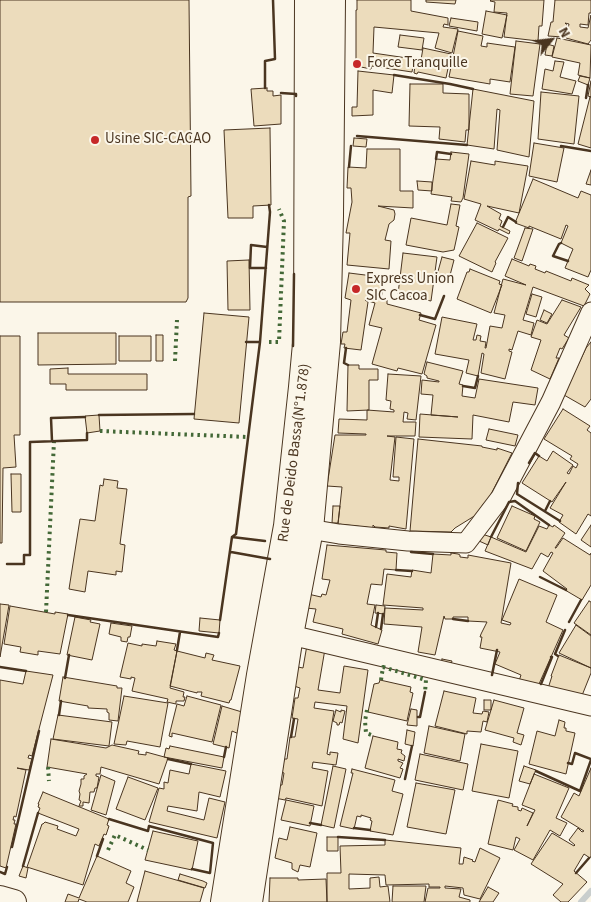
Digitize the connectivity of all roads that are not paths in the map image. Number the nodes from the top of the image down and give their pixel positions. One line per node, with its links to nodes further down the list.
1 (310, 0): 5 (main road, Rue de Deido Bassa(N°1.878))
2 (331, 0): 4 (main road)
3 (591, 312): 4 (street)
4 (309, 529): 5 (main road)
5 (279, 632): 6 (street); 9 (main road, Rue de Deido Bassa(N°1.878)); 10 (main road)
6 (591, 706)
7 (0, 898): 8 (street)
8 (14, 902)
9 (225, 902)
10 (248, 902)

